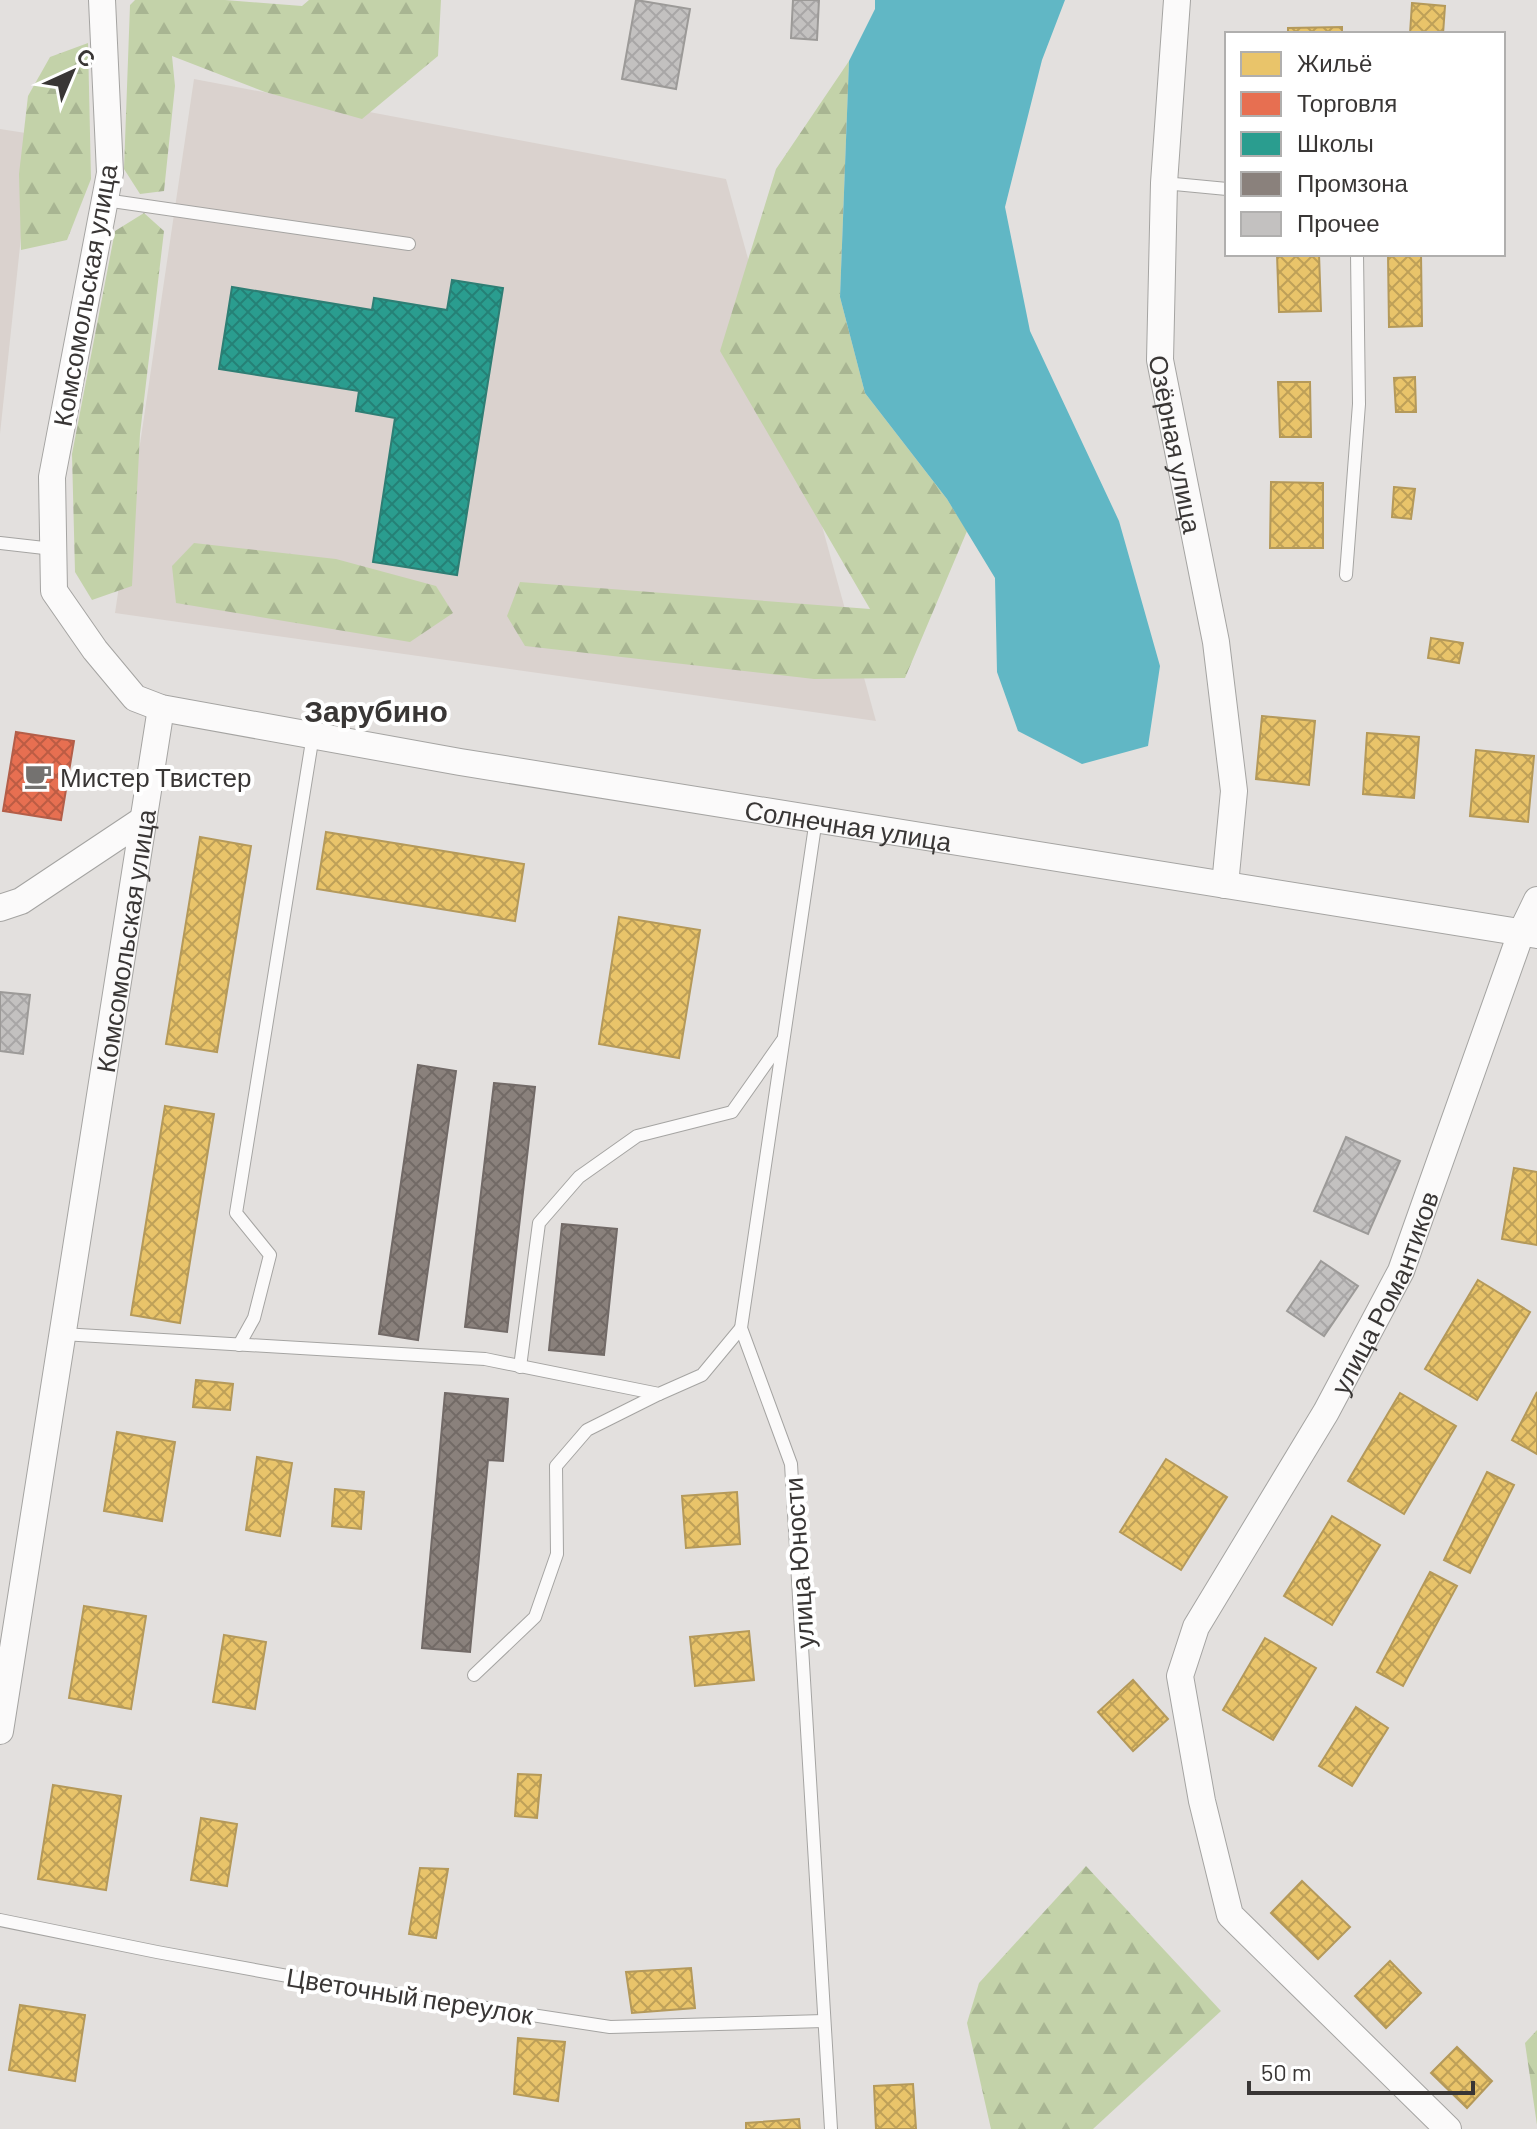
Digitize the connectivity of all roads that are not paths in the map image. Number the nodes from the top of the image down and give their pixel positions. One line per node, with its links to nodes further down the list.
1 (102, 0): 5 (street, Комсомольская улица)
2 (1177, 0): 3 (street, Озёрная улица)
3 (1164, 183): 4 (lane); 15 (street, Озёрная улица)
4 (1225, 189)
5 (105, 200): 6 (lane); 9 (street, Комсомольская улица)
6 (409, 244)
7 (1357, 256): 10 (lane)
8 (0, 543): 9 (lane)
9 (53, 549): 11 (street, Комсомольская улица)
10 (1346, 575)
11 (161, 708): 12 (street, Солнечная улица); 13 (street, Комсомольская улица)
12 (313, 735): 14 (street, Солнечная улица); 22 (lane)
13 (144, 819): 17 (street); 21 (street, Комсомольская улица)
14 (816, 819): 15 (street, Солнечная улица); 19 (lane, улица Юности)
15 (1225, 885): 18 (street, Солнечная улица)
16 (1537, 900): 18 (street, улица Романтиков)
17 (0, 908)
18 (1529, 934): 30 (street, улица Романтиков)
19 (784, 1038): 20 (lane, улица Юности); 23 (lane)
20 (741, 1328): 24 (lane); 28 (lane, улица Юности)
21 (62, 1334): 22 (lane); 26 (street, Комсомольская улица)
22 (239, 1345): 23 (lane)
23 (520, 1367): 24 (lane)
24 (659, 1394): 25 (lane)
25 (474, 1675)
26 (0, 1731)
27 (0, 1920): 28 (lane, Цветочный переулок)
28 (824, 2021): 29 (lane, улица Юности)
29 (831, 2129)
30 (1448, 2129)

